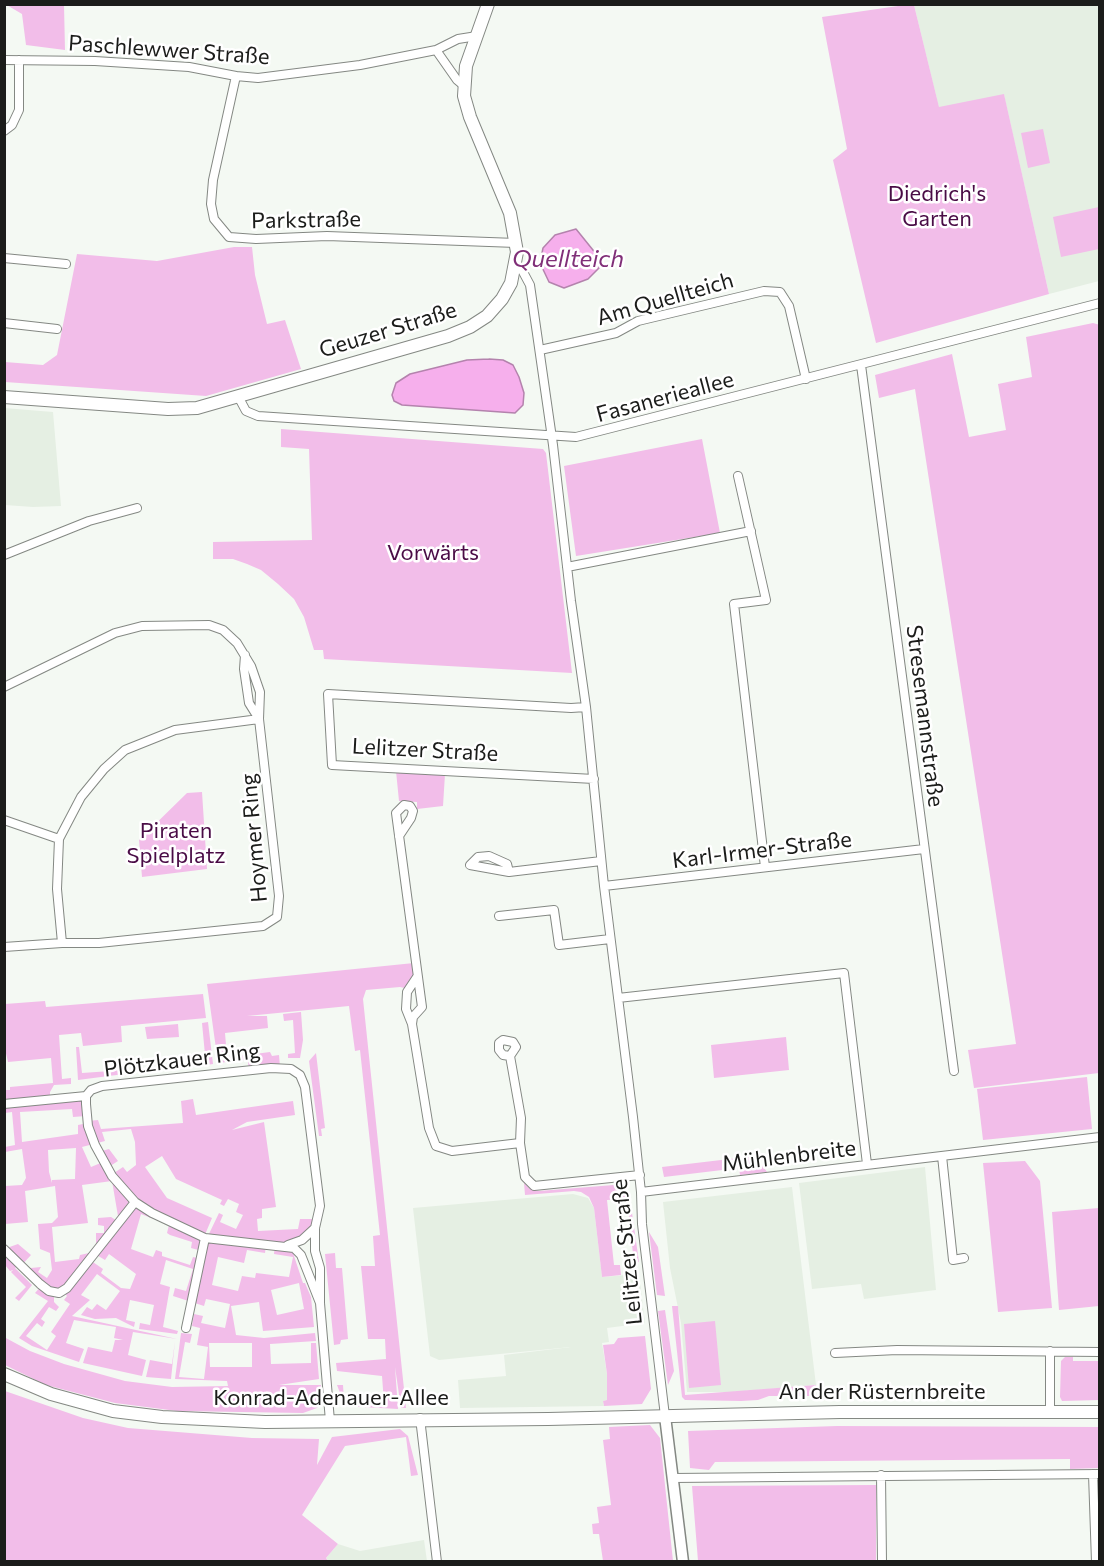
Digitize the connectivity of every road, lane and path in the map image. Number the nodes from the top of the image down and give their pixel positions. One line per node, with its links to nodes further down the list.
1 (488, 4): 2 (main road, Geuzer Straße)
2 (477, 36): 3 (street, Paschlewwer Straße); 7 (main road, Geuzer Straße)
3 (436, 50): 6 (street, Paschlewwer Straße); 7 (street)
4 (4, 60): 5 (street, Paschlewwer Straße)
5 (19, 60): 6 (street, Paschlewwer Straße); 8 (street)
6 (236, 76): 9 (street, Parkstraße)
7 (463, 84): 9 (main road, Geuzer Straße)
8 (4, 131)
9 (516, 243): 12 (main road, Geuzer Straße)
10 (4, 258): 11 (street)
11 (66, 264)
12 (515, 268): 16 (street, Lelitzer Straße); 20 (main road, Geuzer Straße)
13 (1100, 303): 17 (street, Fasanerieallee)
14 (4, 323): 15 (street)
15 (57, 329)
16 (540, 350): 18 (street, Am Quellteich); 21 (street, Lelitzer Straße)
17 (861, 365): 18 (street, Fasanerieallee); 34 (street, Stresemannstraße)
18 (806, 379): 21 (street, Fasanerieallee)
19 (4, 398): 20 (main road, Geuzer Straße)
20 (239, 398): 21 (street, Fasanerieallee)
21 (551, 437): 26 (street, Lelitzer Straße)
22 (738, 476): 24 (street)
23 (136, 508): 25 (street)
24 (751, 531): 26 (street); 36 (street)
25 (4, 555)
26 (567, 567): 28 (street, Lelitzer Straße)
27 (4, 687): 29 (street)
28 (586, 707): 30 (street, Lelitzer Straße); 30 (street, Lelitzer Straße)
29 (259, 719): 33 (street); 41 (street, Hoymer Ring)
30 (594, 778): 35 (street, Lelitzer Straße)
31 (4, 820): 33 (street)
32 (399, 836): 43 (street)
33 (58, 839): 41 (street)
34 (924, 849): 36 (street, Karl-Irmer-Straße); 47 (street, Stresemannstraße)
35 (601, 861): 37 (street); 38 (street, Lelitzer Straße)
36 (765, 867): 38 (street, Karl-Irmer-Straße)
37 (509, 872)
38 (604, 886): 40 (street, Lelitzer Straße)
39 (499, 916): 40 (street)
40 (610, 939): 44 (street, Lelitzer Straße)
41 (62, 944): 42 (street)
42 (4, 947)
43 (417, 977): 45 (street); 45 (street)
44 (618, 998): 53 (street); 54 (street, Lelitzer Straße)
45 (412, 1024): 51 (street)
46 (510, 1056): 51 (street)
47 (954, 1071)
48 (86, 1096): 49 (street); 56 (street, Plötzkauer Ring); 57 (street, Plötzkauer Ring)
49 (4, 1104)
50 (1100, 1137): 52 (street, Mühlenbreite)
51 (520, 1143): 54 (street)
52 (942, 1156): 53 (street, Mühlenbreite); 64 (street)
53 (867, 1164): 55 (street, Mühlenbreite)
54 (640, 1175): 55 (street, Lelitzer Straße)
55 (641, 1192): 73 (street, Lelitzer Straße)
56 (135, 1202): 58 (street, Plötzkauer Ring); 61 (street)
57 (315, 1228): 59 (street, Plötzkauer Ring); 60 (street); 62 (street, Plötzkauer Ring)
58 (205, 1238): 60 (street, Plötzkauer Ring); 66 (street)
59 (304, 1245): 60 (street, Plötzkauer Ring); 62 (street); 63 (street, Plötzkauer Ring)
60 (285, 1246): 63 (street, Plötzkauer Ring)
61 (4, 1249)
62 (315, 1251): 65 (street, Plötzkauer Ring)
63 (301, 1255): 65 (street, Plötzkauer Ring)
64 (964, 1258)
65 (320, 1303): 75 (street, Plötzkauer Ring)
66 (186, 1328)
67 (1050, 1351): 68 (street); 69 (street); 71 (street)
68 (1100, 1352)
69 (835, 1353)
70 (4, 1374): 75 (main road, Konrad-Adenauer-Allee)
71 (1050, 1413): 72 (main road, An der Rüsternbreite); 73 (main road, An der Rüsternbreite)
72 (1100, 1413)
73 (665, 1416): 74 (main road, Konrad-Adenauer-Allee); 78 (street, Lelitzer Straße)
74 (420, 1418): 75 (main road, Konrad-Adenauer-Allee); 79 (street)
75 (330, 1421)
76 (1096, 1474): 77 (street); 82 (street)
77 (881, 1475): 78 (street); 81 (street)
78 (673, 1478): 80 (street, Lelitzer Straße)
79 (437, 1562)
80 (683, 1562)
81 (882, 1562)
82 (1096, 1562)

